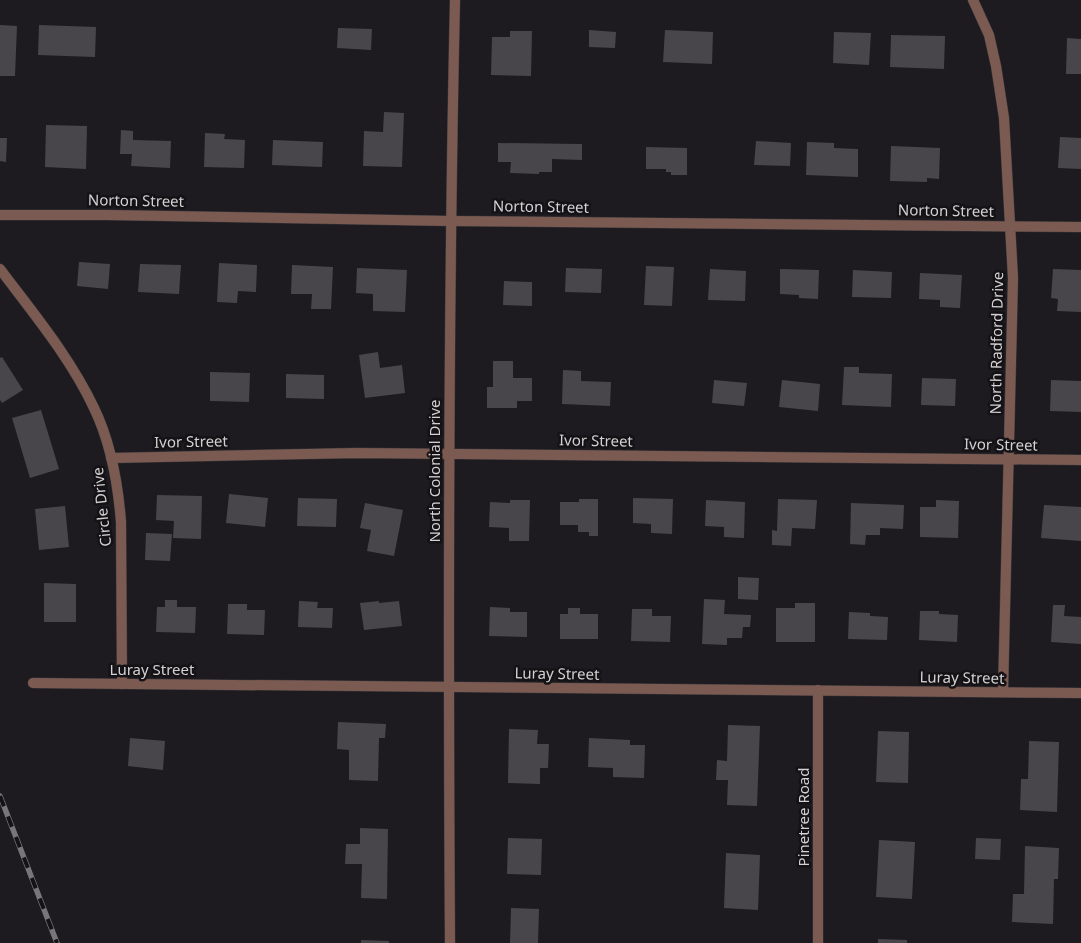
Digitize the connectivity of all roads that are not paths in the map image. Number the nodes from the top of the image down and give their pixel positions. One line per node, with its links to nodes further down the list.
1 (455, 0): 4 (street, North Colonial Drive)
2 (974, 0): 5 (street, North Radford Drive)
3 (0, 215): 4 (street, Norton Street)
4 (450, 221): 5 (street, Norton Street); 8 (street, North Colonial Drive)
5 (1011, 226): 6 (street, Norton Street); 10 (street, North Radford Drive)
6 (1081, 227)
7 (0, 268): 9 (street, Circle Drive)
8 (449, 454): 9 (street, Ivor Street); 10 (street, Ivor Street); 14 (street, North Colonial Drive)
9 (111, 458): 13 (street, Circle Drive)
10 (1009, 460): 11 (street, Ivor Street); 16 (street, North Radford Drive)
11 (1081, 460)
12 (33, 683): 13 (street, Luray Street)
13 (122, 684): 14 (street, Luray Street)
14 (448, 687): 15 (street, Luray Street); 18 (street, North Colonial Drive)
15 (818, 690): 16 (street, Luray Street); 19 (street, Pinetree Road)
16 (1004, 692): 17 (street, Luray Street)
17 (1081, 693)
18 (450, 943)
19 (818, 943)

